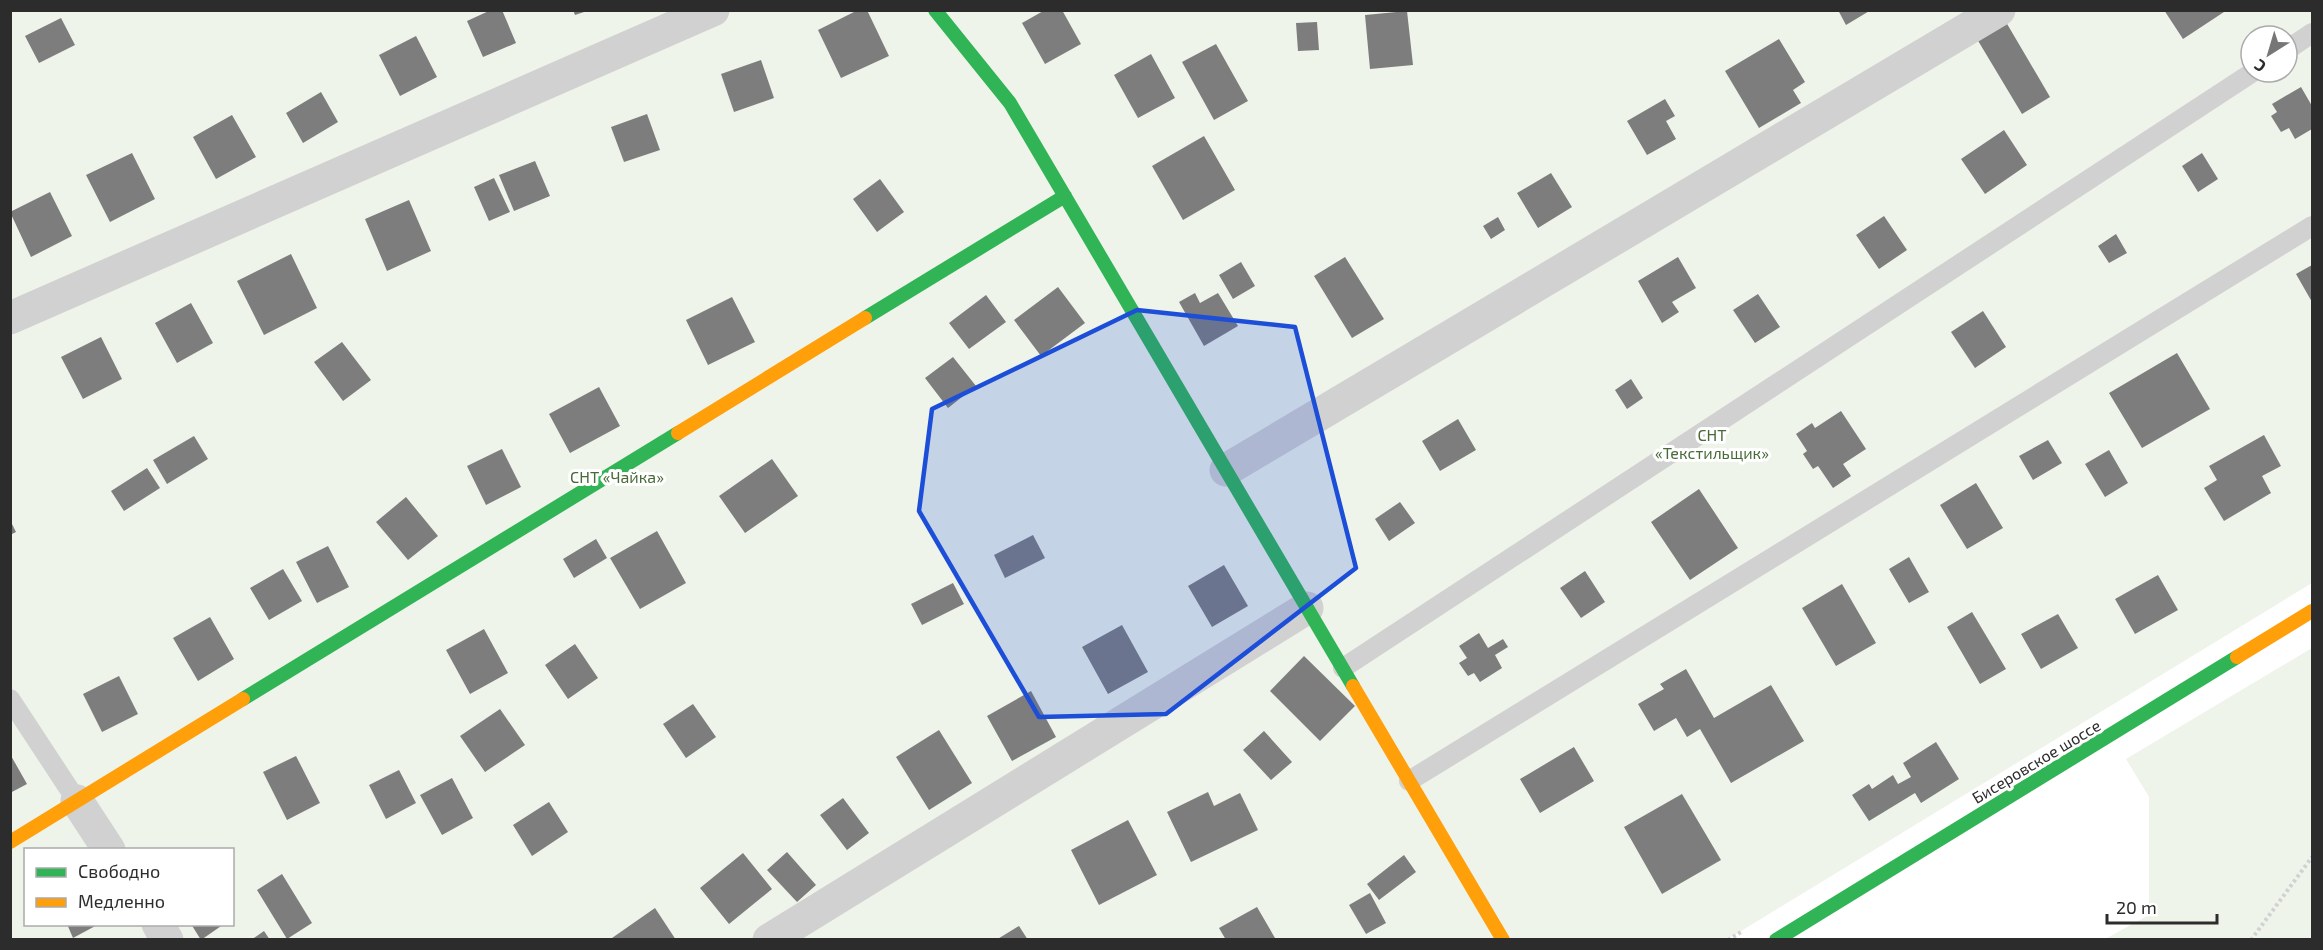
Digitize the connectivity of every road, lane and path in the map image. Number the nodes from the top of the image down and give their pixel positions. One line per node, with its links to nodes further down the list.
1 (713, 10): 9 (street)
2 (935, 10): 7 (street)
3 (1999, 10): 10 (street)
4 (2313, 33): 5 (lane)
5 (2299, 42)
6 (2239, 81): 13 (lane)
7 (1065, 196): 10 (street); 16 (street)
8 (2313, 226): 15 (lane)
9 (10, 318)
10 (1226, 470): 11 (street)
11 (1308, 608): 13 (street); 22 (street)
12 (2313, 611): 24 (street, Бисеровское шоссе)
13 (1343, 668): 15 (street)
14 (10, 699): 16 (lane)
15 (1409, 781): 23 (street)
16 (77, 801): 17 (street); 18 (street)
17 (10, 842)
18 (108, 848)
19 (2313, 857): 25 (path)
20 (159, 926): 21 (street)
21 (167, 939)
22 (769, 939)
23 (1503, 939)
24 (1776, 939)
25 (2251, 939)

